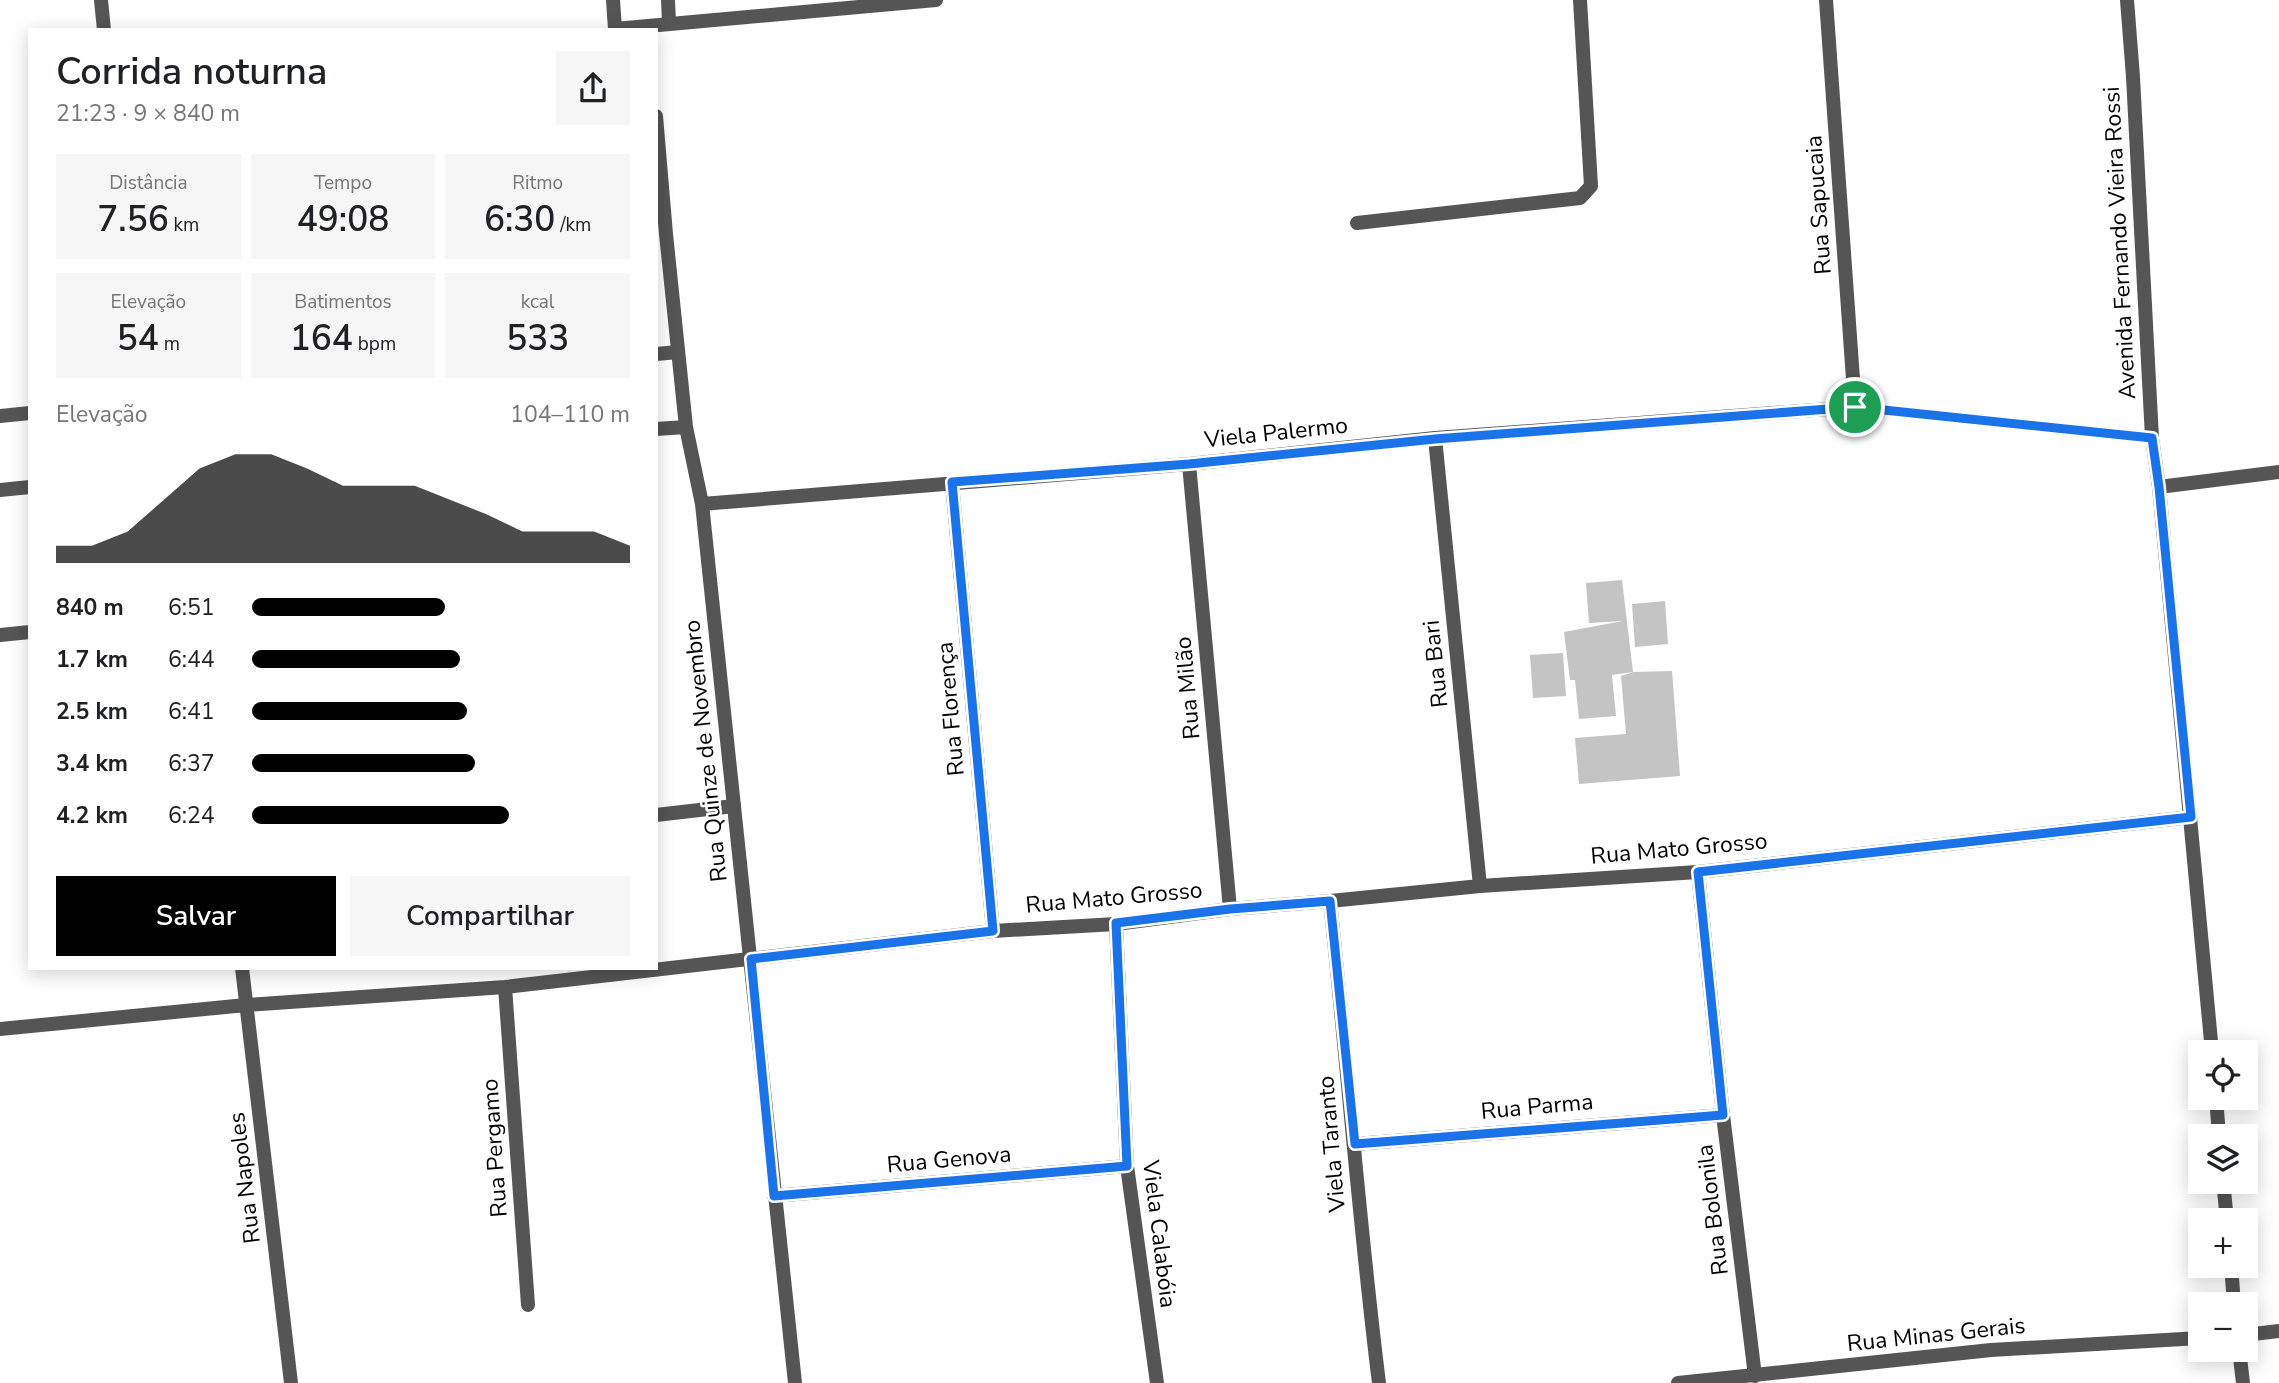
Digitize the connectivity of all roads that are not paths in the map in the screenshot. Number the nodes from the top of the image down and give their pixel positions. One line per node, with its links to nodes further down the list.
1 (101, 0): 10 (street)
2 (613, 0): 11 (street)
3 (668, 0): 8 (street)
4 (936, 0): 8 (street)
5 (1580, 0): 13 (street)
6 (1826, 0): 16 (street, Rua Sapucaia)
7 (2127, 0): 26 (street, Avenida Fernando Vieira Rossi)
8 (669, 23): 9 (street)
9 (648, 27)
10 (104, 28)
11 (615, 28)
12 (658, 137): 14 (street, Rua Quinze de Novembro)
13 (1357, 223)
14 (678, 352): 15 (street); 19 (street, Rua Quinze de Novembro)
15 (658, 354)
16 (1855, 407): 21 (street, Viela Palermo)
17 (28, 413): 18 (street)
18 (0, 416)
19 (686, 427): 20 (street); 28 (street, Rua Quinze de Novembro)
20 (658, 429)
21 (1435, 439): 22 (street, Viela Palermo); 35 (street, Rua Bari)
22 (1189, 464): 24 (street, Viela Palermo); 37 (street, Rua Milão)
23 (2279, 472): 26 (street)
24 (952, 482): 28 (street, Viela Palermo); 39 (street, Rua Florença)
25 (28, 487): 27 (street)
26 (2159, 487): 33 (street, Avenida Fernando Vieira Rossi)
27 (0, 490)
28 (702, 504): 31 (street, Rua Quinze de Novembro)
29 (28, 632): 30 (street)
30 (0, 635)
31 (734, 806): 32 (street); 40 (street, Rua Quinze de Novembro)
32 (658, 815)
33 (2191, 817): 34 (street, Rua Mato Grosso); 47 (street, Avenida Fernando Vieira Rossi)
34 (1698, 872): 35 (street, Rua Mato Grosso); 48 (street, Rua Bolonila)
35 (1480, 886): 36 (street, Rua Mato Grosso)
36 (1330, 901): 37 (street, Rua Mato Grosso); 49 (street, Viela Taranto)
37 (1230, 909): 38 (street, Rua Mato Grosso)
38 (1116, 923): 39 (street, Rua Mato Grosso); 50 (street, Viela Calabóia)
39 (993, 931): 40 (street, Rua Mato Grosso)
40 (751, 959): 43 (street, Rua Mato Grosso); 51 (street, Rua Quinze de Novembro)
41 (242, 970): 45 (street, Rua Napoles)
42 (654, 970): 44 (street, Rua Mato Grosso)
43 (658, 970)
44 (505, 987): 45 (street, Rua Mato Grosso); 52 (street, Rua Pergamo)
45 (246, 1005): 46 (street, Rua Mato Grosso); 58 (street, Rua Napoles)
46 (0, 1029)
47 (2211, 1040)
48 (1723, 1115): 49 (street, Rua Parma); 57 (street, Rua Bolonila)
49 (1355, 1144): 61 (street, Viela Taranto)
50 (1127, 1166): 51 (street, Rua Genova); 60 (street, Viela Calabóia)
51 (774, 1196): 59 (street, Rua Quinze de Novembro)
52 (528, 1305)
53 (2279, 1331): 54 (street)
54 (2258, 1333)
55 (2188, 1339): 57 (street, Rua Minas Gerais)
56 (2241, 1362): 63 (street)
57 (1755, 1376): 62 (street, Rua Minas Gerais)
58 (291, 1383)
59 (795, 1383)
60 (1157, 1383)
61 (1379, 1383)
62 (1678, 1383)
63 (2243, 1383)

